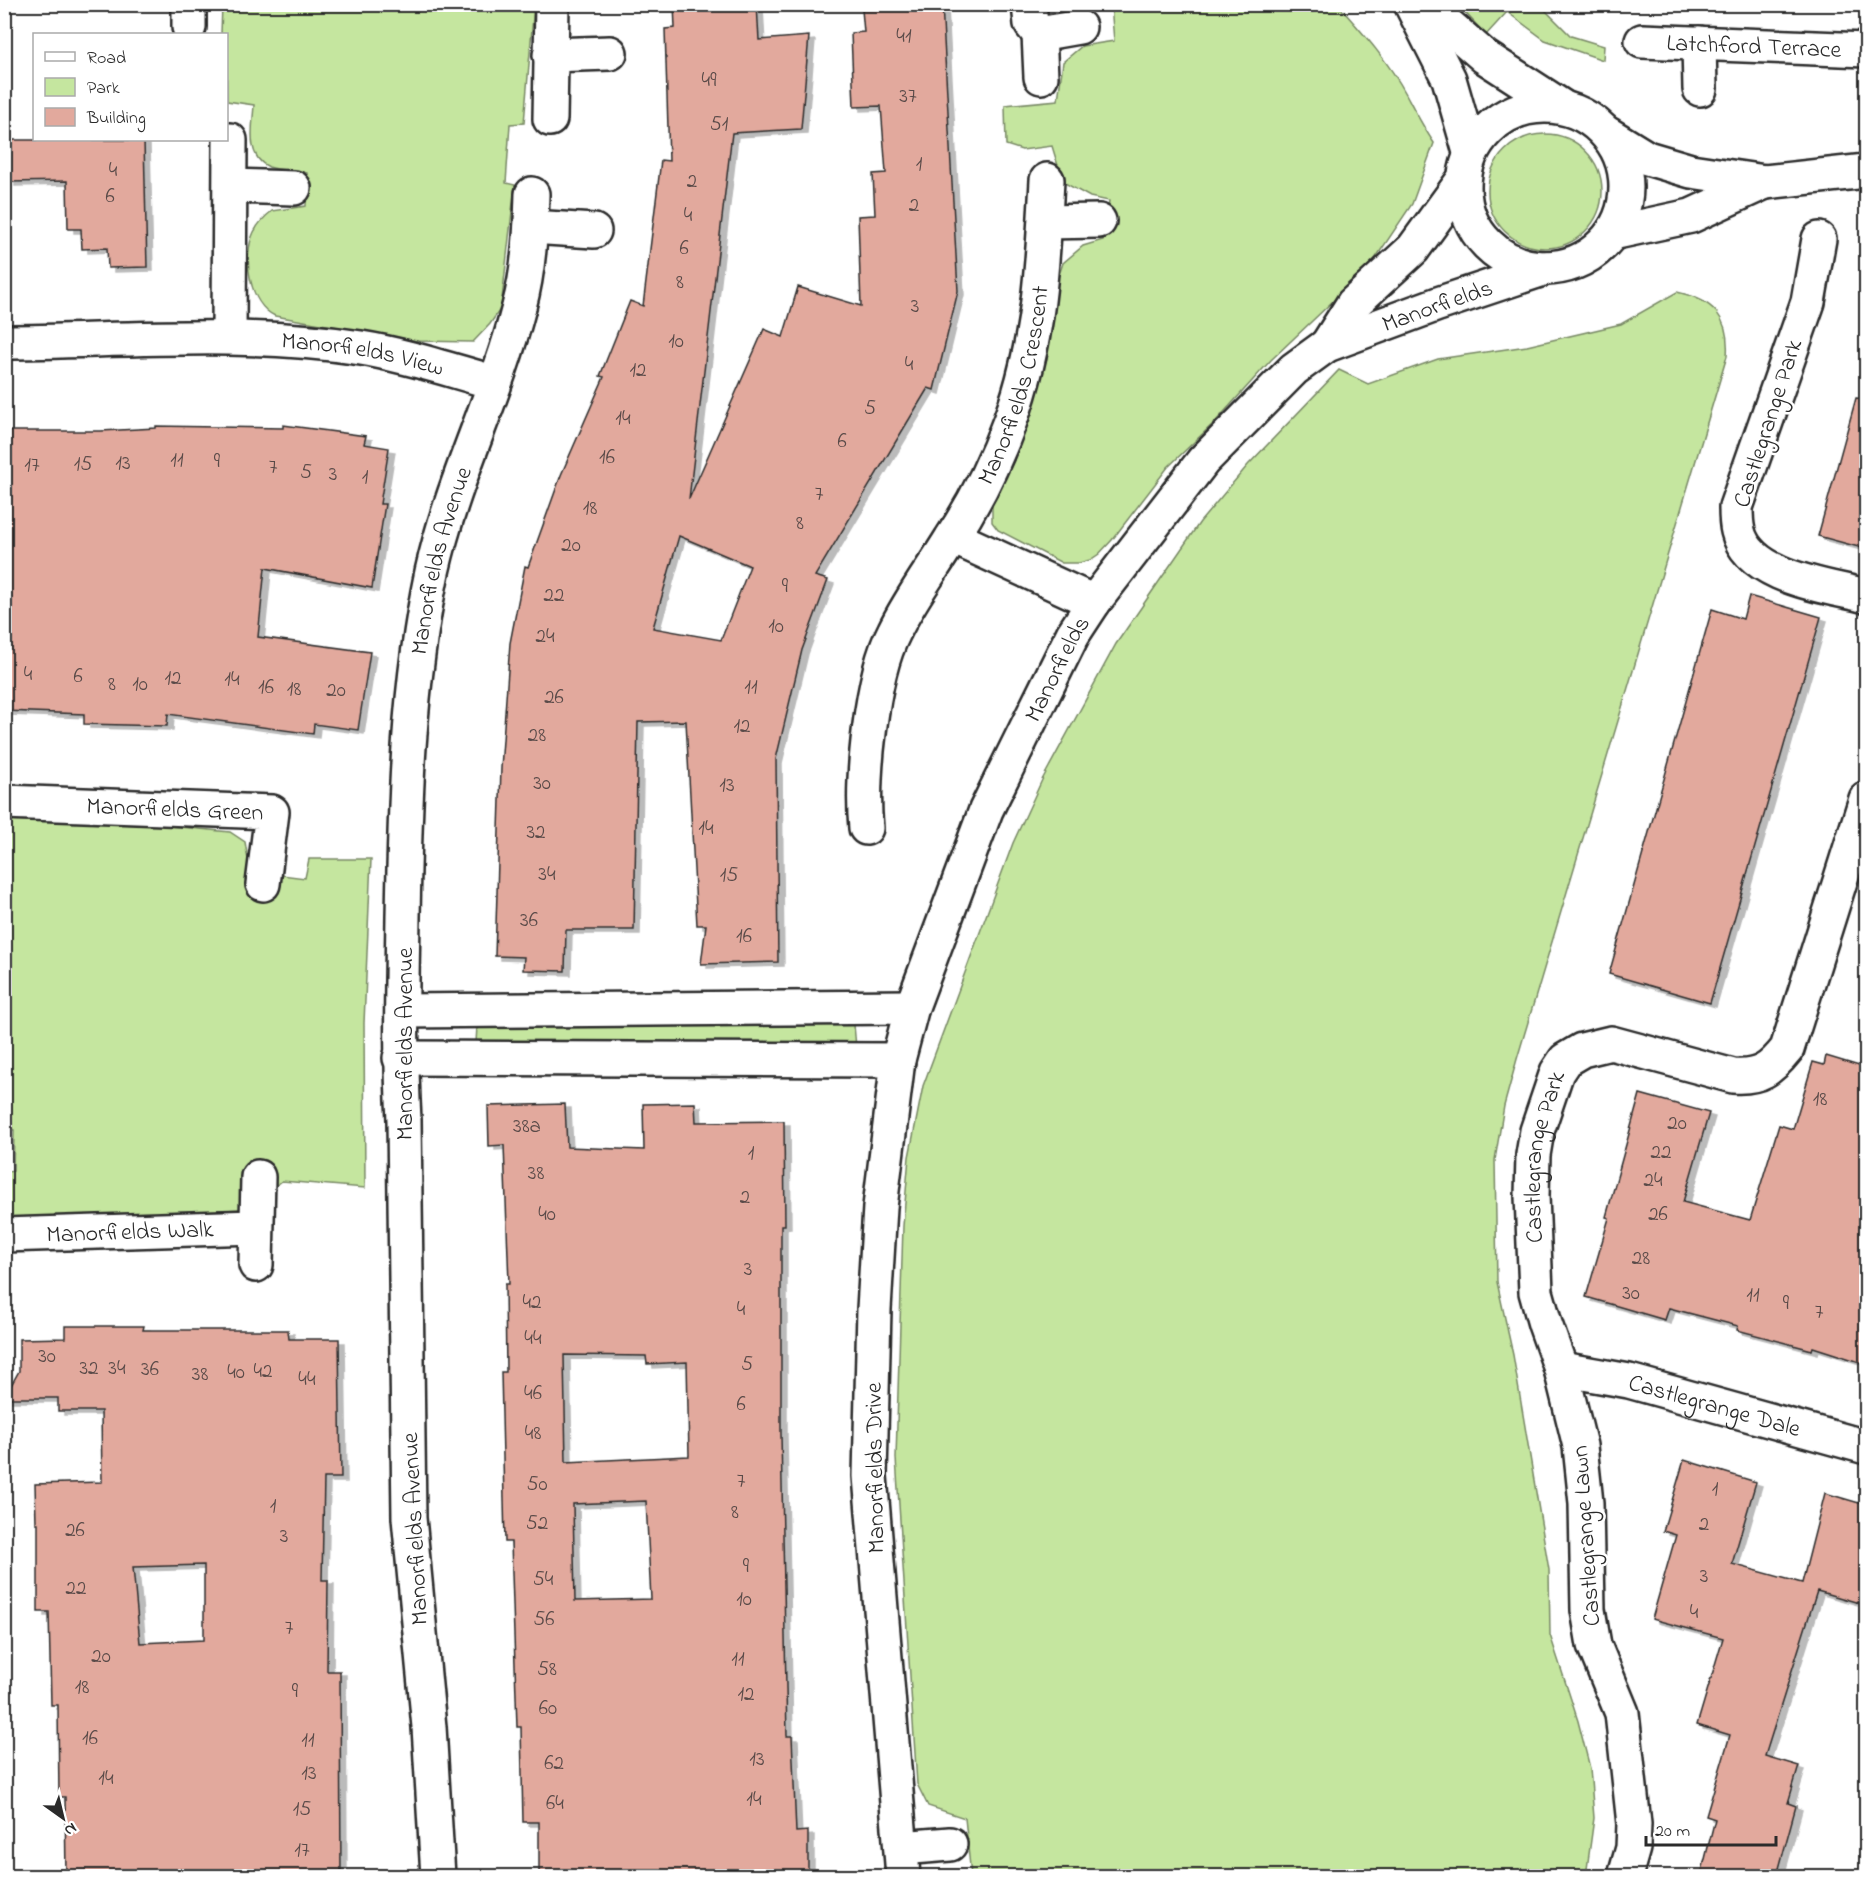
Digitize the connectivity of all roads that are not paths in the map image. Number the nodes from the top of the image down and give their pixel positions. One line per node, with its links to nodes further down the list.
1 (552, 4): 10 (street)
2 (1411, 4): 17 (street)
3 (1424, 4): 13 (street)
4 (1034, 20): 5 (street); 11 (street)
5 (1079, 27)
6 (1642, 41): 7 (street, Latchford Terrace)
7 (1699, 43): 8 (street, Latchford Terrace); 12 (street)
8 (1866, 50)
9 (610, 53): 10 (street)
10 (550, 55): 14 (street)
11 (1041, 77)
12 (1700, 89)
13 (1561, 106): 15 (street); 17 (street)
14 (550, 119)
15 (1608, 134): 20 (street); 28 (street)
16 (230, 140): 21 (street)
17 (1467, 166): 30 (street); 33 (street, Manorfields)
18 (1866, 171): 20 (street)
19 (1047, 180): 25 (street, Manorfields Crescent)
20 (1765, 182): 28 (street)
21 (231, 186): 22 (street); 31 (street)
22 (294, 188)
23 (532, 194): 26 (street, Manorfields Avenue)
24 (1099, 221): 25 (street)
25 (1046, 222): 35 (street, Manorfields Crescent)
26 (531, 227): 27 (street); 34 (street, Manorfields Avenue)
27 (594, 231)
28 (1612, 233): 30 (street)
29 (1819, 238): 36 (street, Castlegrange Park)
30 (1546, 268): 33 (street, Manorfields)
31 (229, 337): 32 (street, Manorfields View); 34 (street, Manorfields View)
32 (4, 342)
33 (1327, 345): 37 (street, Manorfields)
34 (493, 382): 43 (street, Manorfields Avenue)
35 (953, 537): 37 (street); 40 (street, Manorfields Crescent)
36 (1866, 596)
37 (1094, 602): 42 (street, Manorfields)
38 (4, 802): 41 (street, Manorfields Green)
39 (1864, 817): 50 (street, Castlegrange Park)
40 (866, 828)
41 (263, 884)
42 (912, 1007): 43 (street); 45 (street, Manorfields)
43 (403, 1011): 44 (street, Manorfields Avenue)
44 (400, 1058): 45 (street); 54 (street, Manorfields Avenue)
45 (898, 1060): 53 (street, Manorfields Drive)
46 (258, 1178): 47 (street)
47 (255, 1227): 48 (street, Manorfields Walk); 49 (street)
48 (4, 1235)
49 (256, 1265)
50 (1561, 1369): 51 (street, Castlegrange Dale); 55 (street, Castlegrange Lawn)
51 (1866, 1448)
52 (950, 1844): 53 (street)
53 (902, 1862)
54 (438, 1876)
55 (1625, 1876)

